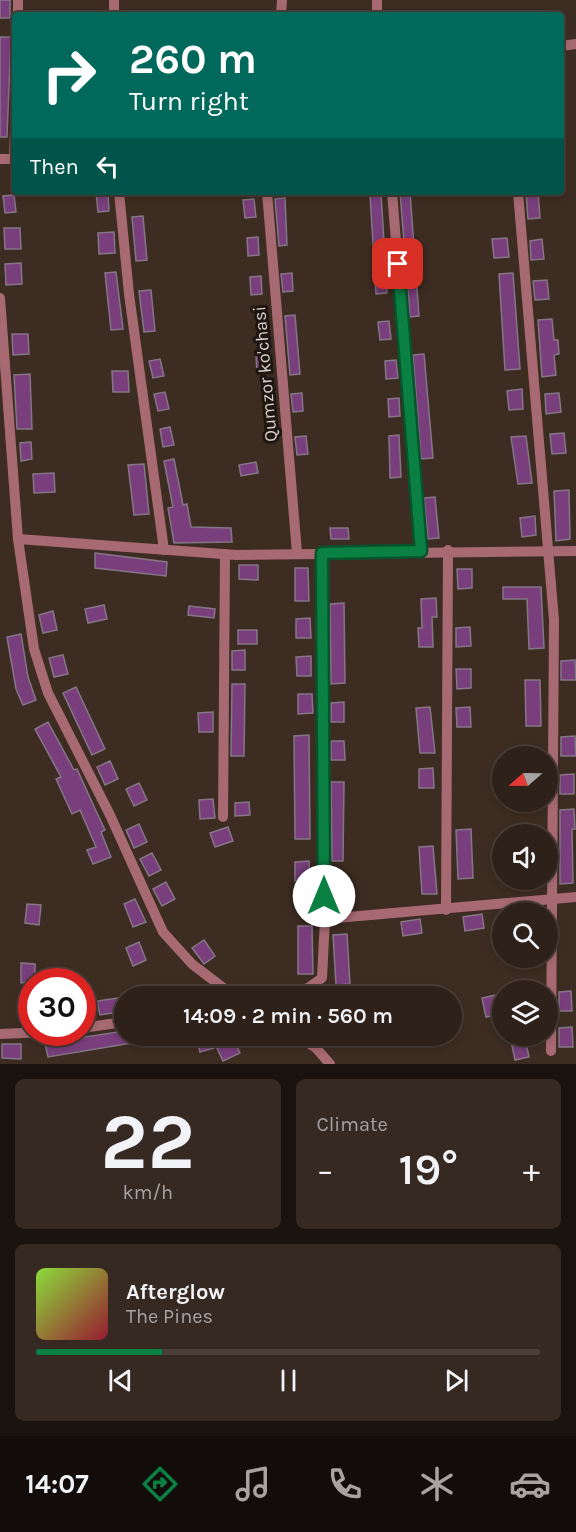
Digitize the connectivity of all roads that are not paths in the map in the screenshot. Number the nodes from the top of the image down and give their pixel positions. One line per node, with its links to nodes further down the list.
1 (119, 195): 7 (street)
2 (267, 195): 12 (street, Qumzor ko'chasi)
3 (392, 195): 9 (street)
4 (518, 195): 11 (street)
5 (0, 298): 6 (street)
6 (18, 539): 7 (street); 20 (street)
7 (164, 550): 14 (street)
8 (448, 550): 9 (street); 11 (street); 18 (street)
9 (421, 551): 13 (street)
10 (576, 551): 11 (street)
11 (549, 552): 16 (street)
12 (297, 553): 13 (street); 14 (street)
13 (322, 553): 19 (street)
14 (225, 554): 15 (street)
15 (223, 817)
16 (553, 897): 17 (street); 18 (street); 27 (street)
17 (576, 897)
18 (446, 910): 19 (street)
19 (325, 919): 21 (street)
20 (221, 986)
21 (311, 986)
22 (114, 1024): 23 (street)
23 (96, 1026)
24 (18, 1033): 25 (street)
25 (0, 1034)
26 (313, 1046): 28 (street)
27 (551, 1051)
28 (330, 1064)

